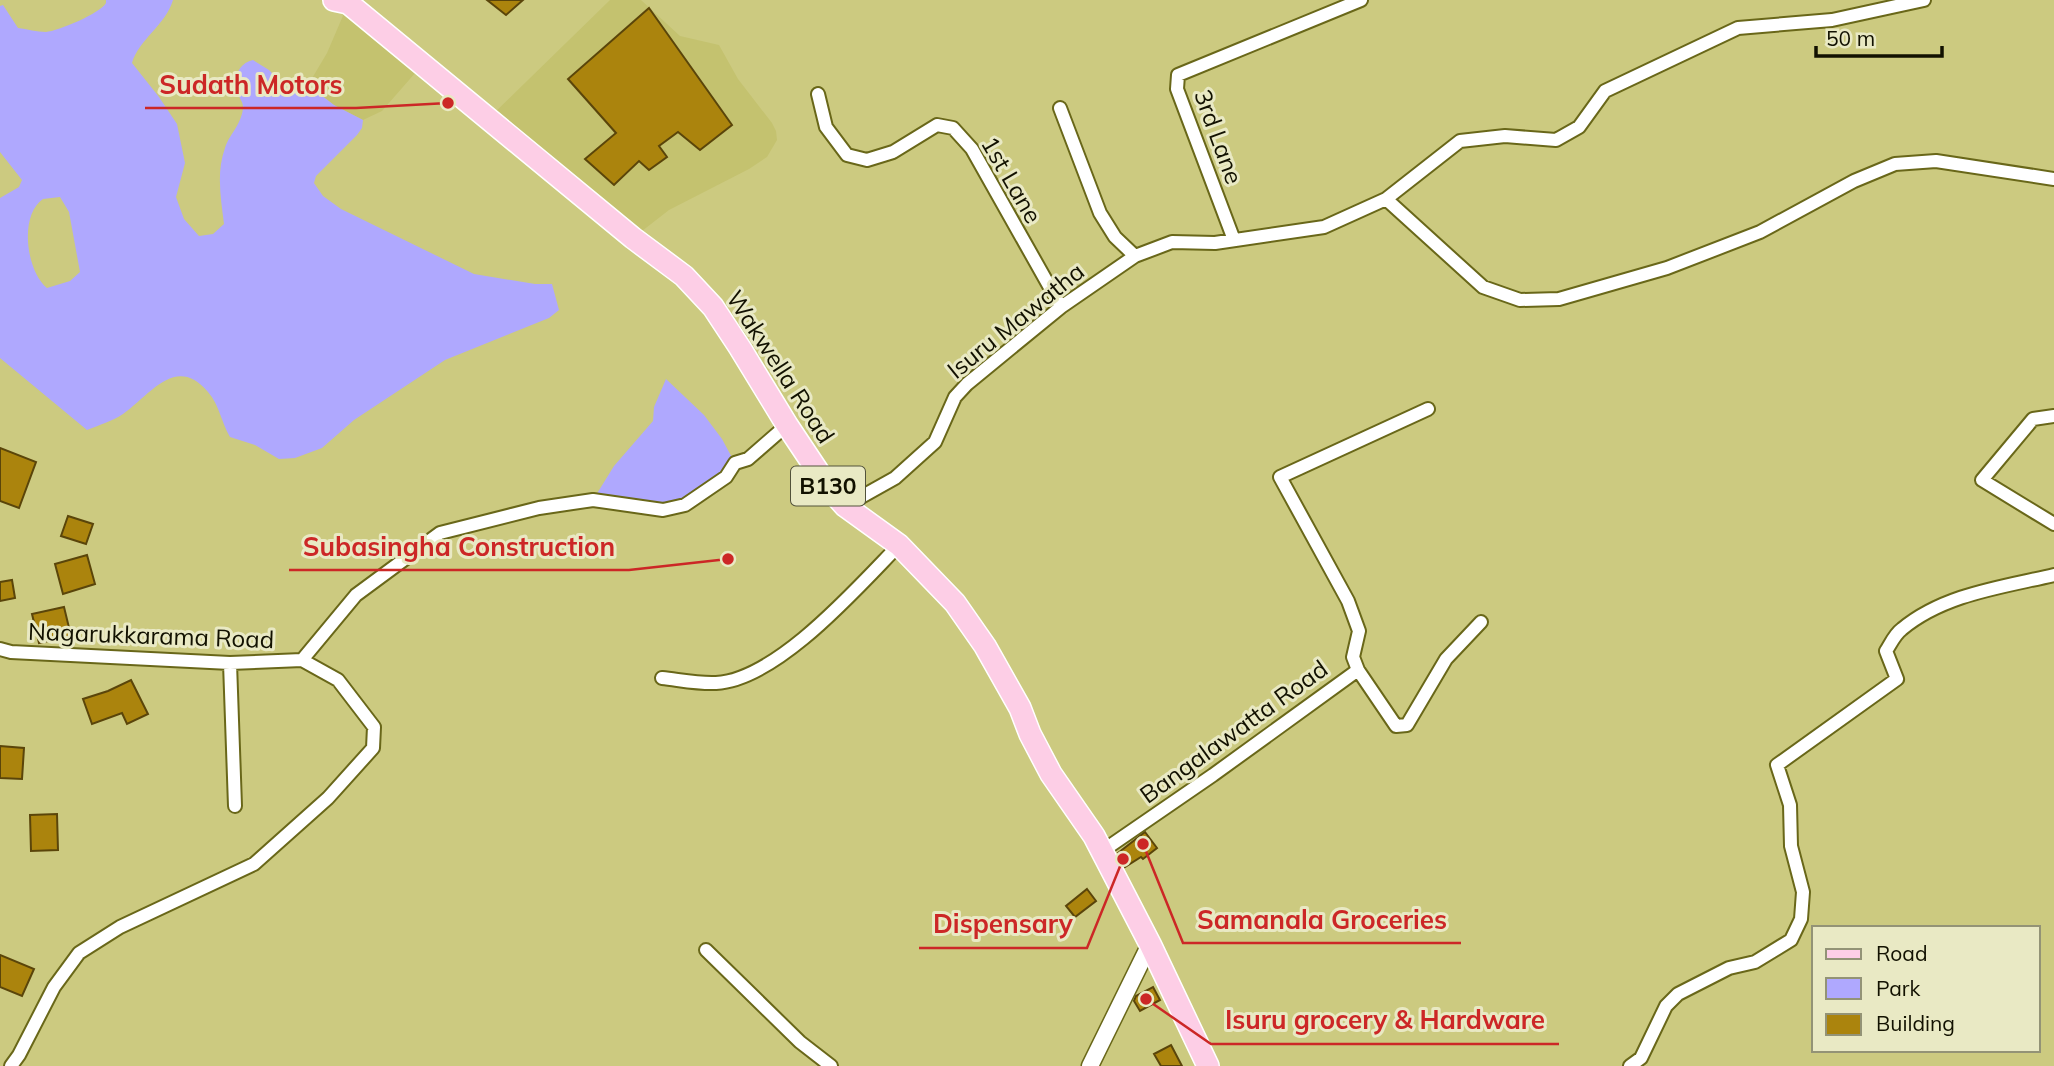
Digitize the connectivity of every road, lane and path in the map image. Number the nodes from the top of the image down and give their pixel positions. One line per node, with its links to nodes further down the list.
1 (334, 0): 13 (main road, Wakwella Road / B130)
2 (1361, 0): 8 (street, 3rd Lane)
3 (1924, 0): 7 (street, Isuru Mawatha)
4 (818, 94): 10 (street, 1st Lane)
5 (1060, 108): 9 (street)
6 (2054, 179): 7 (street)
7 (1386, 199): 8 (street, Isuru Mawatha)
8 (1234, 240): 9 (street, Isuru Mawatha)
9 (1135, 256): 10 (street, Isuru Mawatha)
10 (1061, 307): 14 (street, Isuru Mawatha)
11 (1427, 410): 22 (street, Bangalawatta Road)
12 (2054, 416): 15 (street)
13 (787, 425): 14 (main road, Wakwella Road / B130); 20 (street)
14 (845, 506): 16 (main road, Wakwella Road / B130)
15 (2054, 524)
16 (899, 545): 23 (street); 25 (main road, Wakwella Road / B130)
17 (2054, 575): 32 (street)
18 (1481, 622): 22 (street)
19 (0, 649): 21 (street, Nagarukkarama Road)
20 (302, 660): 21 (street, Nagarukkarama Road); 28 (street)
21 (230, 663): 24 (street)
22 (1358, 670): 25 (street, Bangalawatta Road)
23 (662, 678)
24 (235, 806)
25 (1101, 852): 26 (main road, Wakwella Road / B130)
26 (1150, 944): 30 (street); 31 (main road, Wakwella Road / B130)
27 (706, 950): 29 (street)
28 (10, 1066)
29 (831, 1066)
30 (1090, 1066)
31 (1208, 1066)
32 (1630, 1066)

